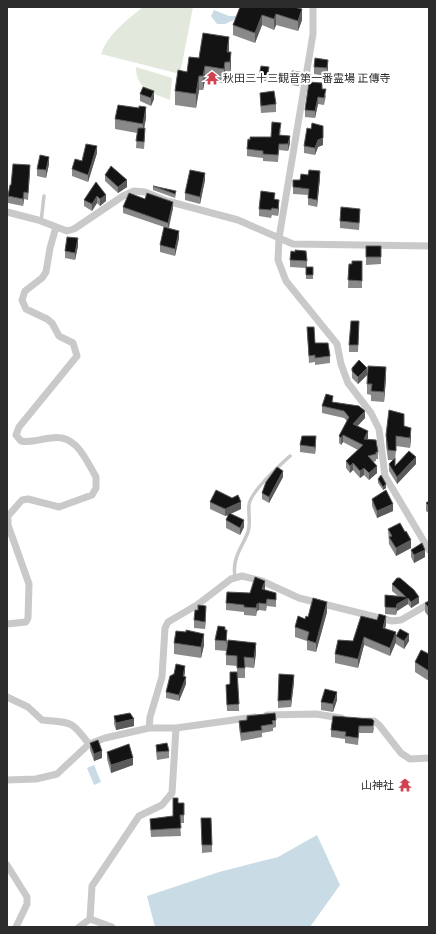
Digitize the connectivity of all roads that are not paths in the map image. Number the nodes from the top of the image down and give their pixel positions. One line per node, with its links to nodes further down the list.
1 (313, 7): 6 (street)
2 (44, 196): 4 (lane)
3 (7, 212): 4 (street)
4 (41, 222): 5 (street)
5 (56, 227): 6 (street); 12 (street)
6 (279, 238): 7 (street); 9 (street)
7 (429, 246)
8 (290, 456): 10 (lane)
9 (429, 550)
10 (235, 578): 11 (street); 16 (street)
11 (429, 604)
12 (7, 624)
13 (7, 697): 18 (street)
14 (346, 719): 17 (street)
15 (355, 720): 19 (street)
16 (149, 728): 17 (street); 18 (street)
17 (176, 728): 22 (street)
18 (89, 744): 20 (street)
19 (429, 758)
20 (7, 780)
21 (7, 865): 23 (street)
22 (90, 919): 24 (street); 25 (street)
23 (16, 927)
24 (79, 927)
25 (112, 927)

